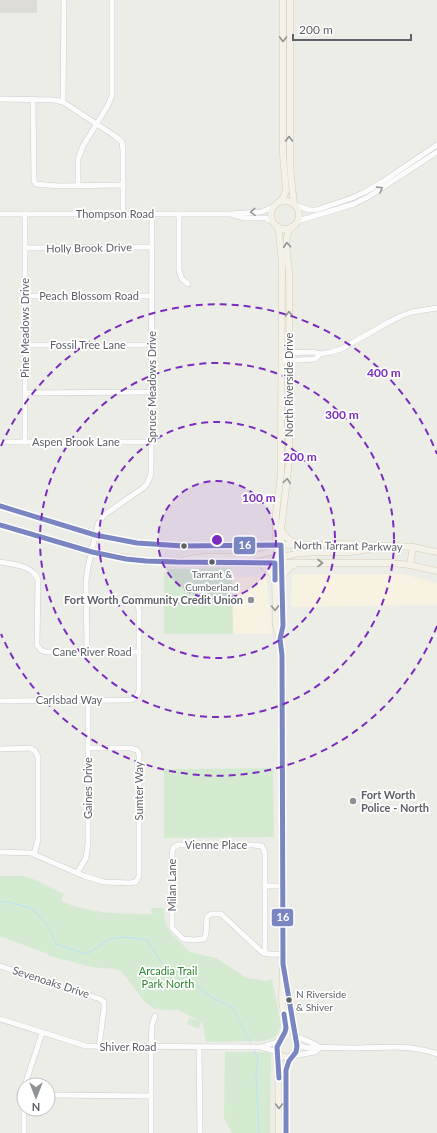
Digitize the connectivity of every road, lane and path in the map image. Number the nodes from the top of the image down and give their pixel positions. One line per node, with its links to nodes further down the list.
1 (64, 0): 8 (street)
2 (112, 0): 9 (street)
3 (283, 0): 5 (main road, North Riverside Drive, one-way to 5)
4 (290, 0): 5 (main road, North Riverside Drive)
5 (286, 76): 15 (main road, North Riverside Drive); 16 (main road, North Riverside Drive, one-way to 5)
6 (0, 99): 7 (street)
7 (33, 100): 8 (street); 13 (street)
8 (62, 102): 9 (street)
9 (97, 124): 12 (street); 13 (street)
10 (437, 145): 14 (street)
11 (437, 152): 14 (street, one-way to 11)
12 (123, 185): 13 (street); 19 (street)
13 (78, 186)
14 (353, 201): 16 (street); 23 (street)
15 (277, 204): 16 (main road); 22 (street, Thompson Road, one-way to 22); 24 (main road, North Riverside Drive)
16 (296, 205): 23 (main road, North Riverside Drive)
17 (0, 214): 18 (street, Thompson Road)
18 (25, 214): 19 (street, Thompson Road); 27 (street, Pine Meadows Drive)
19 (123, 214): 20 (street, Thompson Road)
20 (152, 214): 21 (street, Thompson Road); 26 (street, Spruce Meadows Drive)
21 (179, 214): 22 (street, Thompson Road); 28 (street)
22 (230, 214): 24 (street, Thompson Road)
23 (298, 222): 25 (main road)
24 (276, 224): 25 (main road); 34 (main road, North Riverside Drive)
25 (291, 227): 35 (main road, North Riverside Drive, one-way to 25)
26 (152, 247): 27 (street, Holly Brook Drive); 30 (street, Spruce Meadows Drive)
27 (25, 248): 29 (street, Pine Meadows Drive)
28 (188, 284)
29 (25, 296): 30 (street, Peach Blossom Road); 32 (street, Pine Meadows Drive)
30 (152, 296): 33 (street, Spruce Meadows Drive)
31 (437, 308): 36 (street)
32 (25, 345): 33 (street, Fossil Tree Lane); 40 (street, Pine Meadows Drive)
33 (152, 345): 39 (street, Spruce Meadows Drive)
34 (282, 353): 35 (street); 37 (main road, North Riverside Drive)
35 (289, 353): 36 (street); 38 (main road, North Riverside Drive)
36 (320, 354): 38 (street)
37 (282, 361): 38 (street); 46 (main road, North Riverside Drive)
38 (289, 361): 46 (main road, North Riverside Drive, one-way to 38)
39 (151, 392): 40 (street); 43 (street, Spruce Meadows Drive)
40 (25, 393): 42 (street, Pine Meadows Drive)
41 (0, 442): 42 (street, Aspen Brook Lane)
42 (25, 442): 43 (street, Aspen Brook Lane)
43 (151, 442): 47 (street, Spruce Meadows Drive)
44 (0, 506): 47 (main road, North Tarrant Parkway)
45 (0, 525): 53 (main road, North Tarrant Parkway)
46 (278, 532): 48 (main road); 49 (main road); 51 (main road, North Riverside Drive)
47 (95, 535): 48 (main road, North Tarrant Parkway); 53 (street, Spruce Meadows Drive)
48 (260, 545): 51 (main road, North Tarrant Parkway)
49 (301, 545): 50 (main road, North Tarrant Parkway); 51 (main road, North Tarrant Parkway)
50 (382, 546): 52 (main road, North Tarrant Parkway); 55 (main road)
51 (278, 547): 55 (main road, North Riverside Drive); 57 (main road)
52 (413, 547): 54 (main road, North Tarrant Parkway); 60 (main road)
53 (92, 552): 57 (main road, North Tarrant Parkway); 64 (street, Spruce Meadows Drive)
54 (437, 552)
55 (278, 560): 58 (main road, North Tarrant Parkway); 59 (main road, North Tarrant Parkway); 62 (main road, North Riverside Drive)
56 (0, 562): 64 (street, Cane River Road)
57 (176, 562): 58 (main road, North Tarrant Parkway)
58 (257, 563): 62 (main road)
59 (301, 563): 60 (main road, North Tarrant Parkway, one-way to 60); 62 (main road)
60 (410, 565): 61 (main road, North Tarrant Parkway)
61 (437, 571)
62 (278, 577): 75 (main road, North Riverside Drive)
63 (136, 598): 65 (street)
64 (87, 652): 65 (street, Cane River Road)
65 (139, 652): 66 (street, Carlsbad Way)
66 (88, 700): 67 (street, Carlsbad Way); 68 (street, Gaines Drive)
67 (0, 701)
68 (88, 748): 73 (street, Gaines Drive); 73 (street, Sumter Way)
69 (0, 749): 72 (street)
70 (178, 845): 74 (street, Vienne Place); 76 (street, Milan Lane)
71 (0, 852): 72 (street)
72 (34, 854): 73 (street)
73 (78, 873)
74 (265, 886): 75 (street); 76 (street)
75 (283, 886): 77 (main road, North Riverside Drive)
76 (265, 954): 77 (street)
77 (283, 954): 78 (main road, North Riverside Drive)
78 (283, 964): 83 (main road, North Riverside Drive); 84 (main road, North Riverside Drive)
79 (0, 966): 86 (street, Sevenoaks Drive)
80 (156, 1016): 87 (street)
81 (0, 1019): 82 (street, Shiver Road)
82 (42, 1032): 86 (street, Shiver Road); 94 (street)
83 (294, 1035): 85 (main road, North Riverside Drive); 90 (street)
84 (280, 1040): 85 (main road); 89 (street, Shiver Road); 91 (main road)
85 (296, 1044): 90 (street); 93 (main road)
86 (99, 1046): 87 (street, Shiver Road)
87 (151, 1047): 88 (street, Shiver Road); 96 (street)
88 (200, 1047): 89 (street, Shiver Road); 100 (street)
89 (261, 1047): 91 (street, Shiver Road)
90 (320, 1048): 92 (street); 93 (street)
91 (278, 1052): 93 (main road); 101 (main road, one-way to 101)
92 (437, 1054)
93 (292, 1057): 102 (main road)
94 (28, 1077)
95 (56, 1095): 96 (street)
96 (151, 1096): 99 (street)
97 (24, 1117): 98 (street)
98 (24, 1133)
99 (151, 1133)
100 (200, 1133)
101 (279, 1133)
102 (286, 1133)

